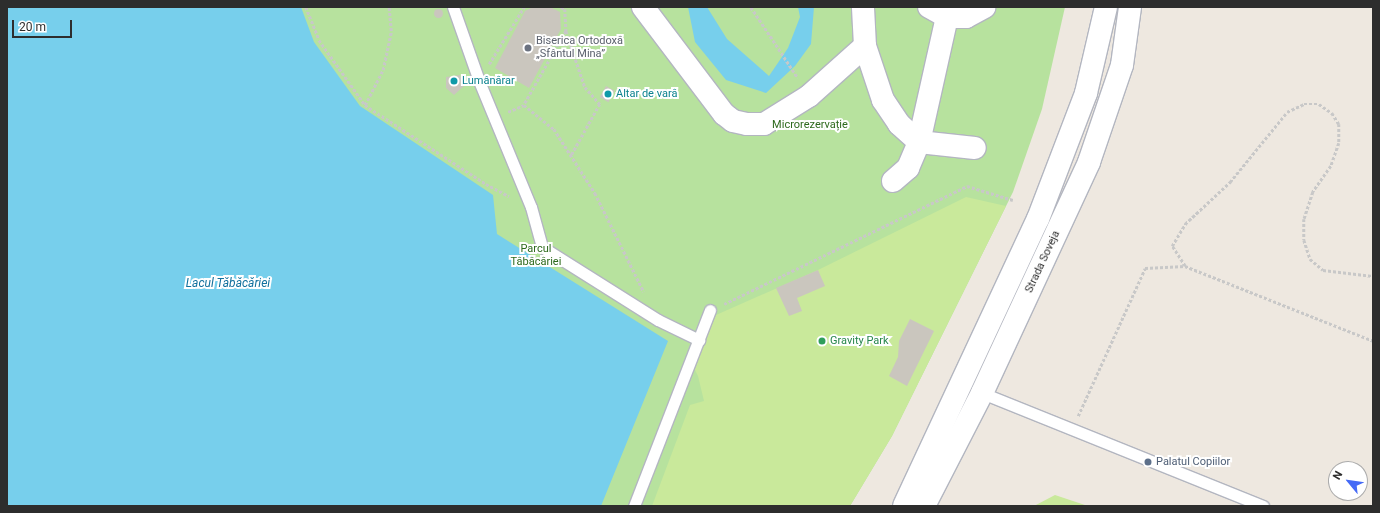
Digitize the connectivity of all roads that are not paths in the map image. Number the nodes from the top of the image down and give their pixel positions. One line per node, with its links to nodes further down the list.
1 (453, 7): 13 (lane)
2 (643, 7): 8 (main road)
3 (863, 7): 8 (main road)
4 (985, 7): 7 (main road)
5 (1106, 7): 16 (main road, Strada Soveja)
6 (1130, 7): 14 (main road, Strada Soveja)
7 (938, 12): 9 (main road)
8 (865, 46): 9 (main road)
9 (919, 142): 10 (main road); 11 (main road)
10 (975, 148)
11 (893, 181)
12 (710, 310): 13 (lane)
13 (699, 340): 15 (lane)
14 (982, 393): 17 (main road, Strada Soveja); 18 (lane)
15 (634, 506)
16 (904, 506)
17 (924, 506)
18 (1263, 506)

